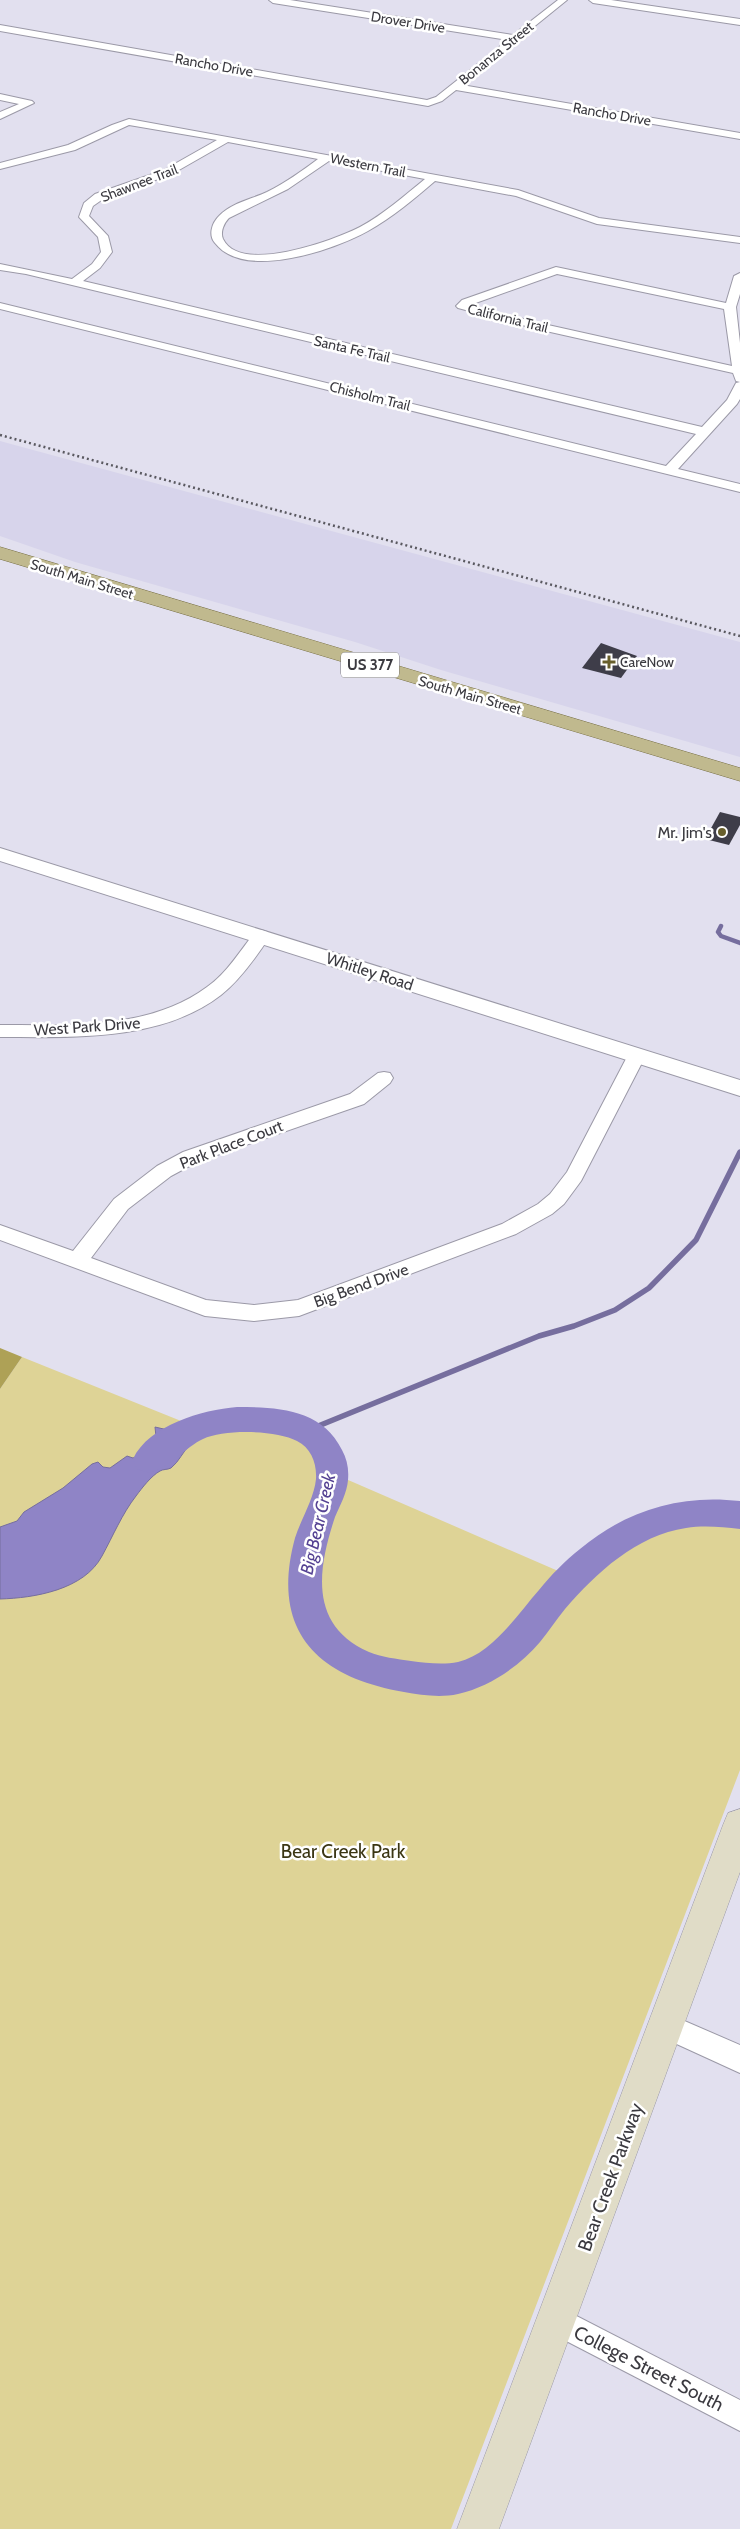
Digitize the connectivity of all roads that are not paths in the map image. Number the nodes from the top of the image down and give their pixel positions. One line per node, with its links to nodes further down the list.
1 (272, 0): 6 (street, Drover Drive)
2 (563, 0): 6 (street, Bonanza Street)
3 (593, 0): 4 (street)
4 (740, 22)
5 (0, 28): 9 (street, Rancho Drive)
6 (514, 38): 7 (street, Bonanza Street)
7 (454, 87): 9 (street, Bonanza Street); 11 (street, Rancho Drive)
8 (0, 97): 10 (street)
9 (428, 102)
10 (0, 116)
11 (740, 136)
12 (226, 139): 13 (street, Western Trail); 14 (street, Western Trail); 19 (street, Shawnee Trail)
13 (326, 158): 15 (street, Western Trail); 15 (street)
14 (0, 166)
15 (432, 178): 16 (street, Western Trail)
16 (740, 240)
17 (0, 267): 19 (street, Santa Fe Trail)
18 (740, 276): 21 (street)
19 (75, 282): 25 (street, Santa Fe Trail)
20 (0, 306): 26 (street, Chisholm Trail)
21 (730, 307): 22 (street); 22 (street, California Trail)
22 (740, 371): 23 (street)
23 (740, 378)
24 (740, 386): 25 (street)
25 (705, 432): 26 (street)
26 (670, 471): 27 (street, Chisholm Trail)
27 (740, 488)
28 (0, 553): 29 (main road, South Main Street / US 377)
29 (740, 775)
30 (0, 854): 31 (street, Whitley Road)
31 (261, 936): 32 (street, West Park Drive); 33 (street, Whitley Road)
32 (0, 1031)
33 (637, 1055): 35 (street, Whitley Road); 37 (street, Big Bend Drive)
34 (384, 1078): 37 (street, Park Place Court)
35 (740, 1088)
36 (0, 1232): 37 (street, Big Bend Drive)
37 (77, 1261)
38 (740, 1825): 39 (main road, Bear Creek Parkway)
39 (666, 2026): 40 (street); 41 (main road, Bear Creek Parkway)
40 (740, 2059)
41 (557, 2321): 42 (street, College Street South); 43 (main road, Bear Creek Parkway)
42 (740, 2416)
43 (478, 2529)

